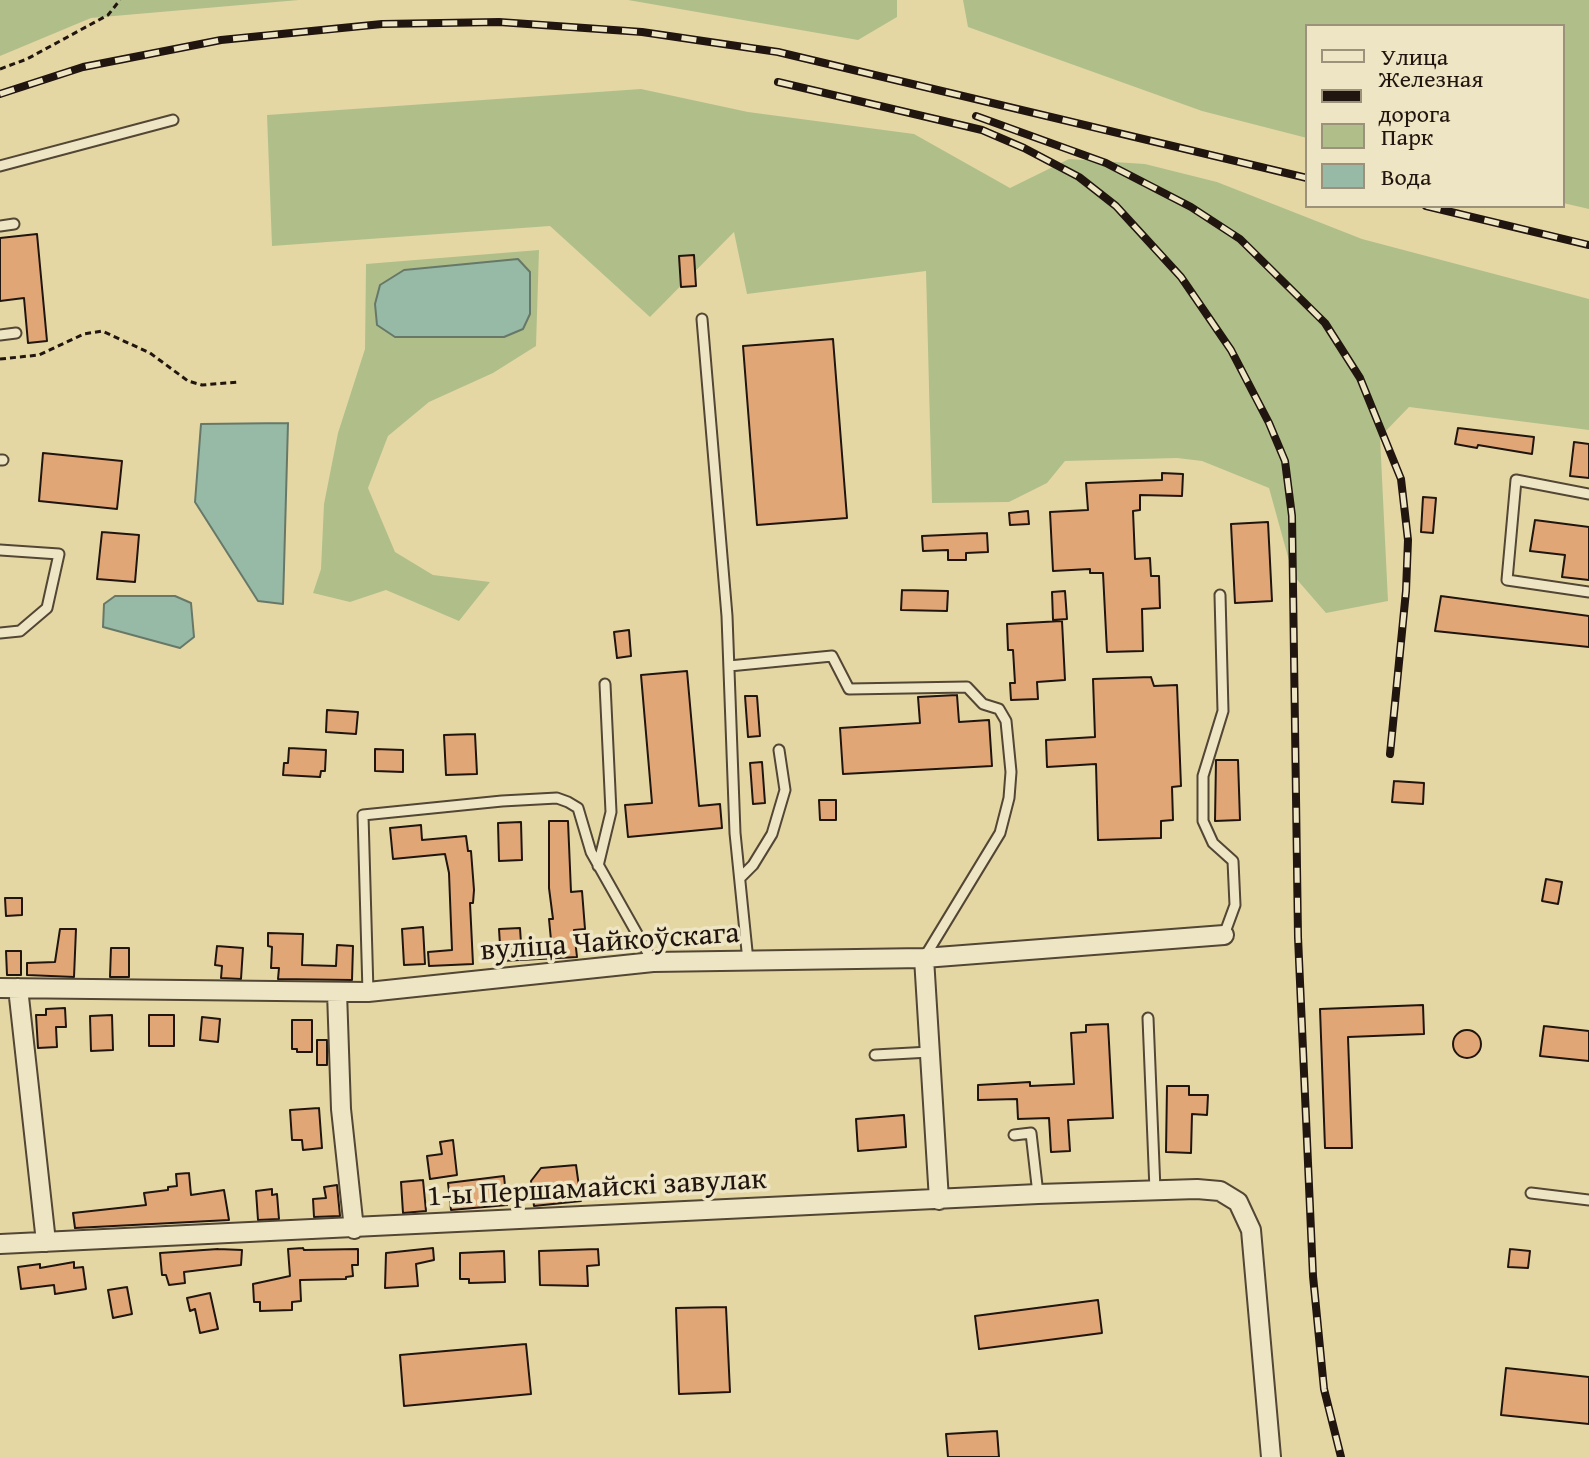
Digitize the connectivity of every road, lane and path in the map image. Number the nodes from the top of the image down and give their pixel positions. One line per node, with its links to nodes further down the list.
1 (120, 0): 2 (path)
2 (0, 69)
3 (173, 120): 4 (lane)
4 (0, 166)
5 (14, 224): 6 (lane)
6 (0, 226)
7 (702, 319): 17 (lane)
8 (16, 333): 9 (lane)
9 (0, 335)
10 (0, 359): 11 (path)
11 (238, 382)
12 (1589, 494): 14 (lane)
13 (0, 550): 16 (lane)
14 (1589, 592)
15 (1220, 595): 22 (lane)
16 (0, 633)
17 (729, 666): 21 (lane); 23 (lane)
18 (605, 684): 20 (lane)
19 (779, 750): 21 (lane)
20 (598, 866): 25 (lane); 28 (lane)
21 (740, 878): 24 (lane)
22 (1224, 935): 23 (street, вуліца Чайкоўскага)
23 (924, 958): 24 (street, вуліца Чайкоўскага); 30 (street)
24 (748, 961): 25 (street, вуліца Чайкоўскага)
25 (653, 962): 28 (street, вуліца Чайкоўскага)
26 (9, 988): 27 (street, вуліца Чайкоўскага); 39 (street)
27 (337, 992): 28 (street, вуліца Чайкоўскага); 38 (street)
28 (368, 992)
29 (1148, 1018): 33 (lane)
30 (930, 1052): 31 (lane); 36 (street)
31 (875, 1055)
32 (1014, 1135): 35 (lane)
33 (1155, 1190): 35 (street, 1-ы Першамайскі завулак); 41 (street, 1-ы Першамайскі завулак)
34 (1531, 1193): 37 (lane)
35 (1038, 1194): 36 (street, 1-ы Першамайскі завулак)
36 (939, 1200): 38 (street, 1-ы Першамайскі завулак)
37 (1589, 1200)
38 (354, 1229): 39 (street, 1-ы Першамайскі завулак)
39 (46, 1242): 40 (street, 1-ы Першамайскі завулак)
40 (0, 1244)
41 (1271, 1457)

